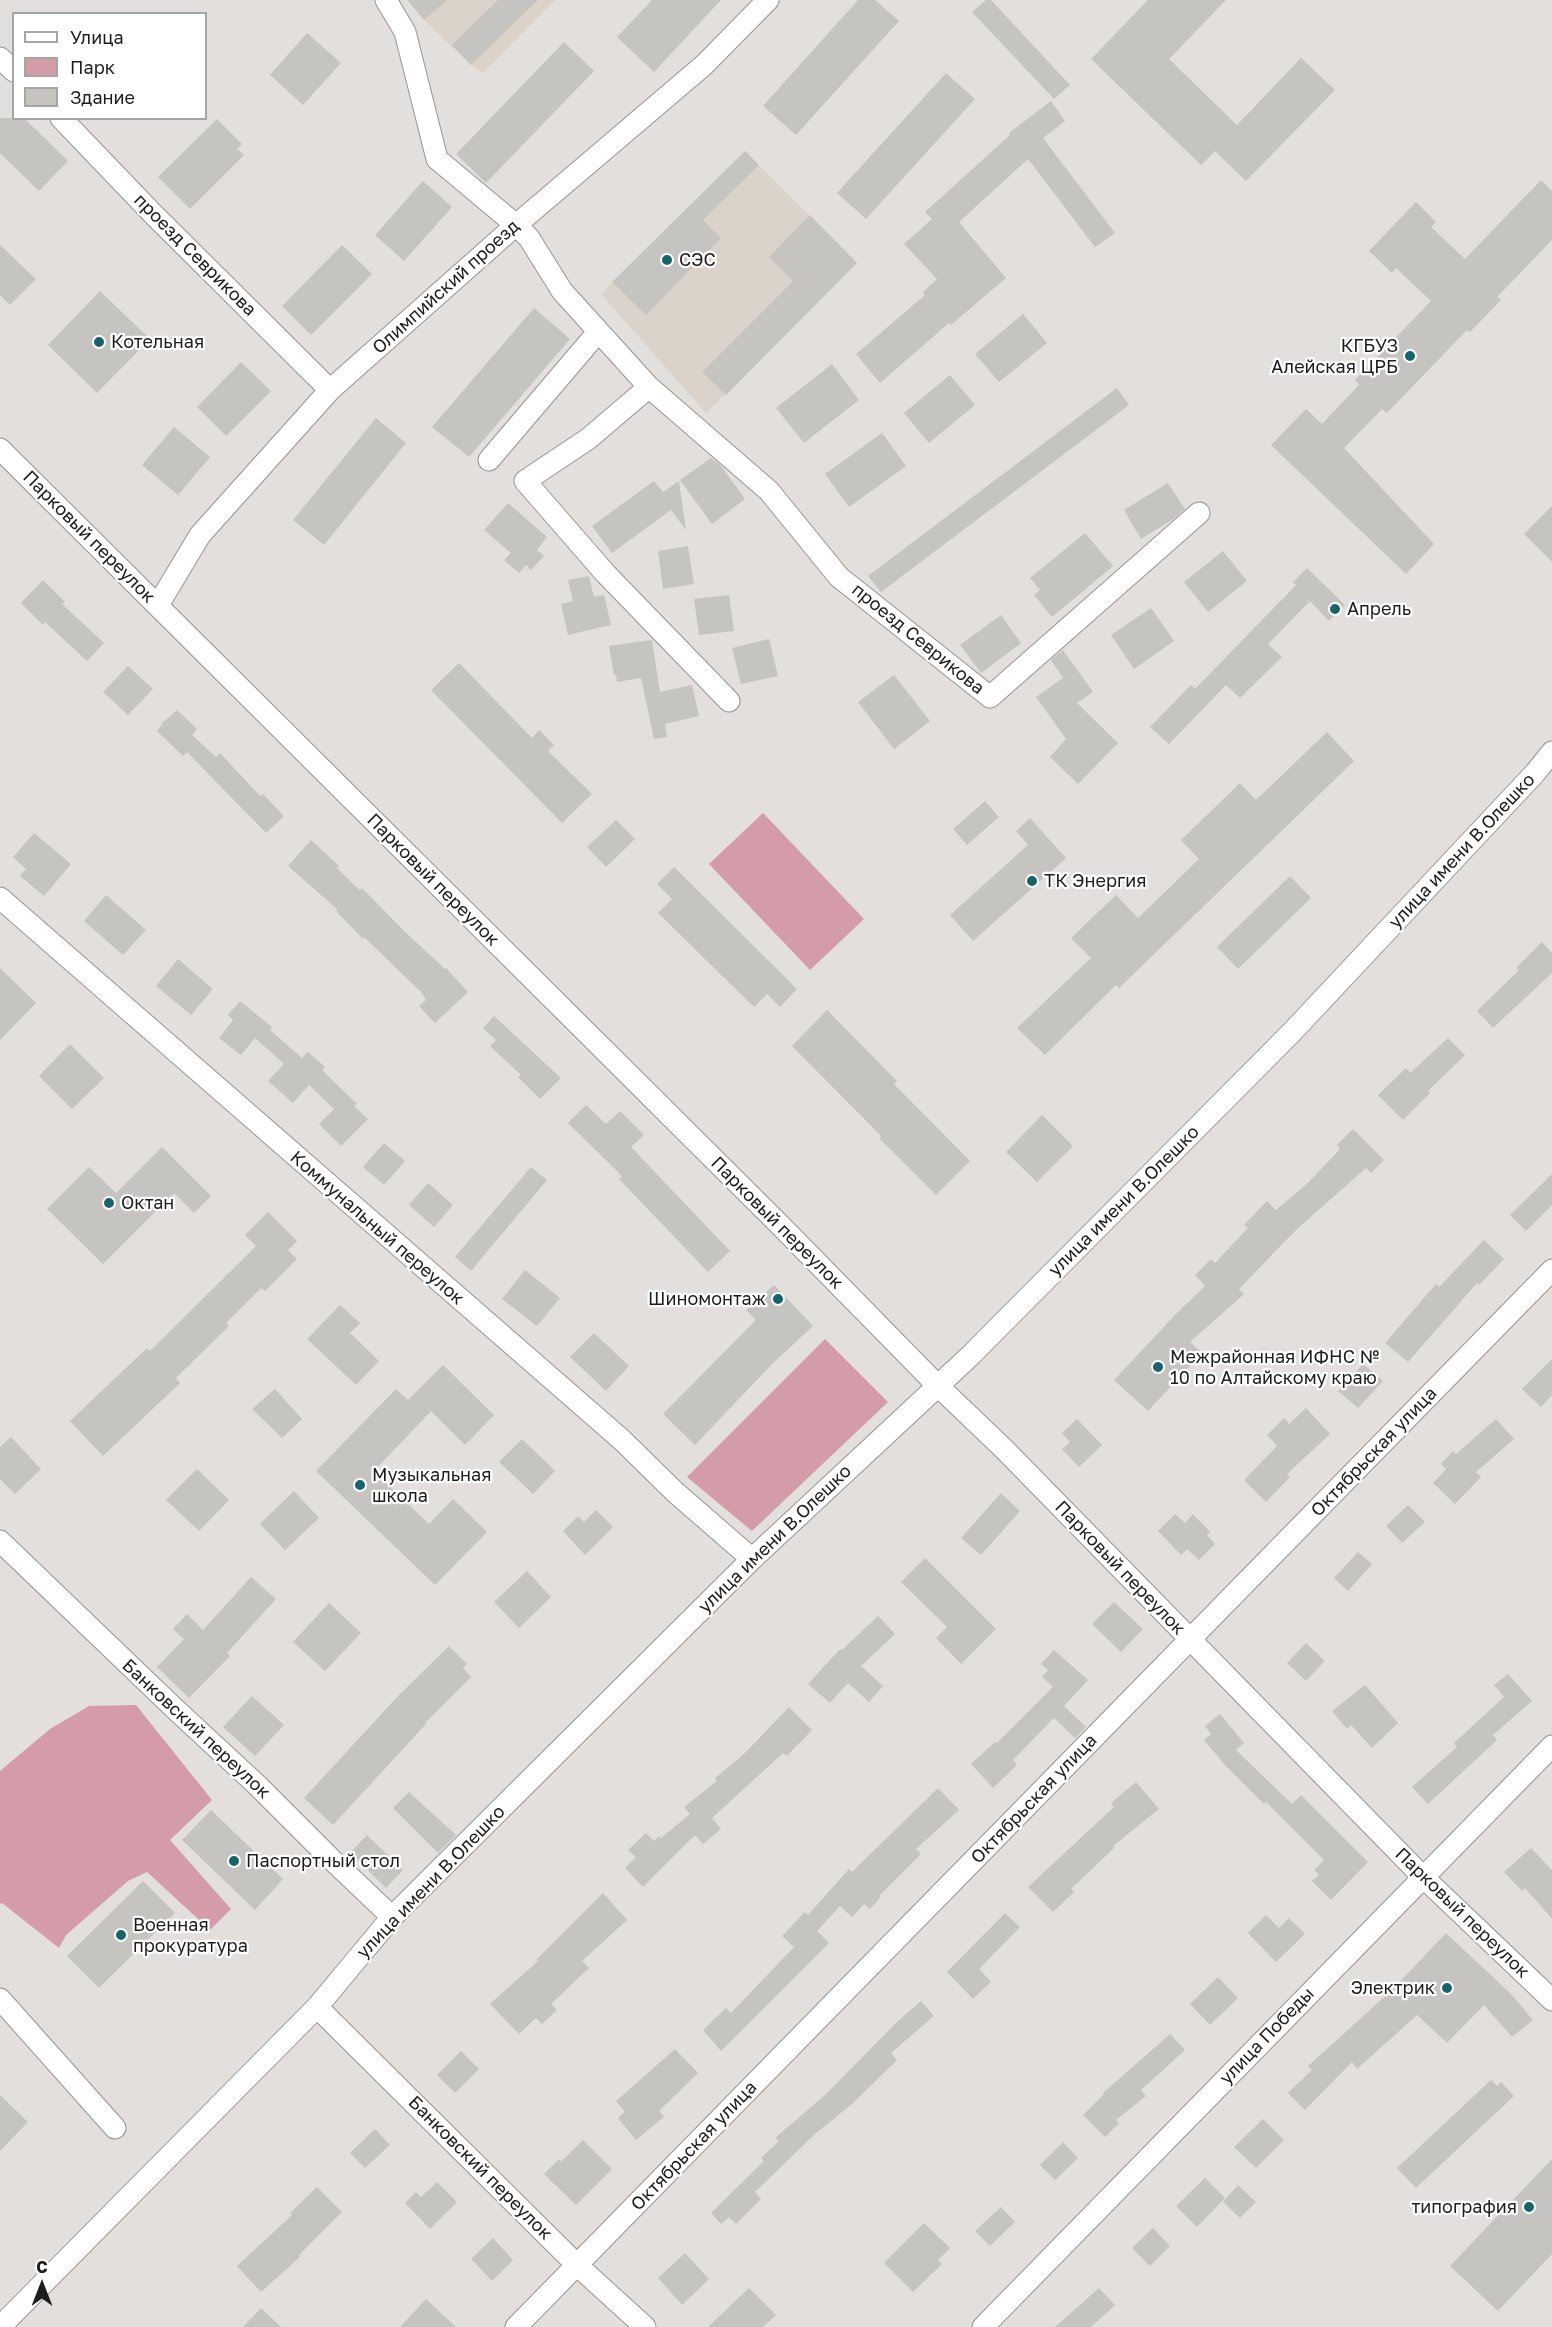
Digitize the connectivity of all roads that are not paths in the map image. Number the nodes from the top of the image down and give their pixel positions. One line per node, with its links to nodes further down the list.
1 (386, 0): 6 (street, проезд Севрикова)
2 (768, 0): 6 (street, Олимпийский проезд)
3 (0, 58): 4 (street)
4 (12, 69)
5 (63, 120): 9 (street, проезд Севрикова)
6 (516, 225): 7 (street, проезд Севрикова); 9 (street, Олимпийский проезд)
7 (598, 332): 8 (street, проезд Севрикова); 11 (street)
8 (649, 387): 12 (street, проезд Севрикова); 14 (street)
9 (330, 390): 13 (street, Олимпийский проезд)
10 (0, 448): 13 (street, Парковый переулок)
11 (489, 460)
12 (1199, 513)
13 (158, 605): 18 (street, Парковый переулок)
14 (729, 701)
15 (1552, 752): 18 (street, улица имени В.Олешко)
16 (0, 898): 20 (street, Коммунальный переулок)
17 (1552, 1270): 21 (street, Октябрьская улица)
18 (937, 1385): 20 (street, улица имени В.Олешко); 21 (street, Парковый переулок)
19 (0, 1541): 24 (street, Банковский переулок)
20 (752, 1559): 24 (street, улица имени В.Олешко)
21 (1190, 1640): 23 (street, Парковый переулок); 29 (street, Октябрьская улица)
22 (1552, 1746): 23 (street, улица Победы)
23 (1423, 1877): 26 (street, Парковый переулок); 33 (street, улица Победы)
24 (392, 1917): 27 (street, улица имени В.Олешко)
25 (0, 1999): 28 (street)
26 (1552, 2000)
27 (317, 2007): 29 (street, Банковский переулок); 30 (street, улица имени В.Олешко)
28 (115, 2128)
29 (578, 2266): 31 (street, Октябрьская улица); 32 (street, Банковский переулок)
30 (0, 2327)
31 (516, 2327)
32 (645, 2327)
33 (982, 2327)

